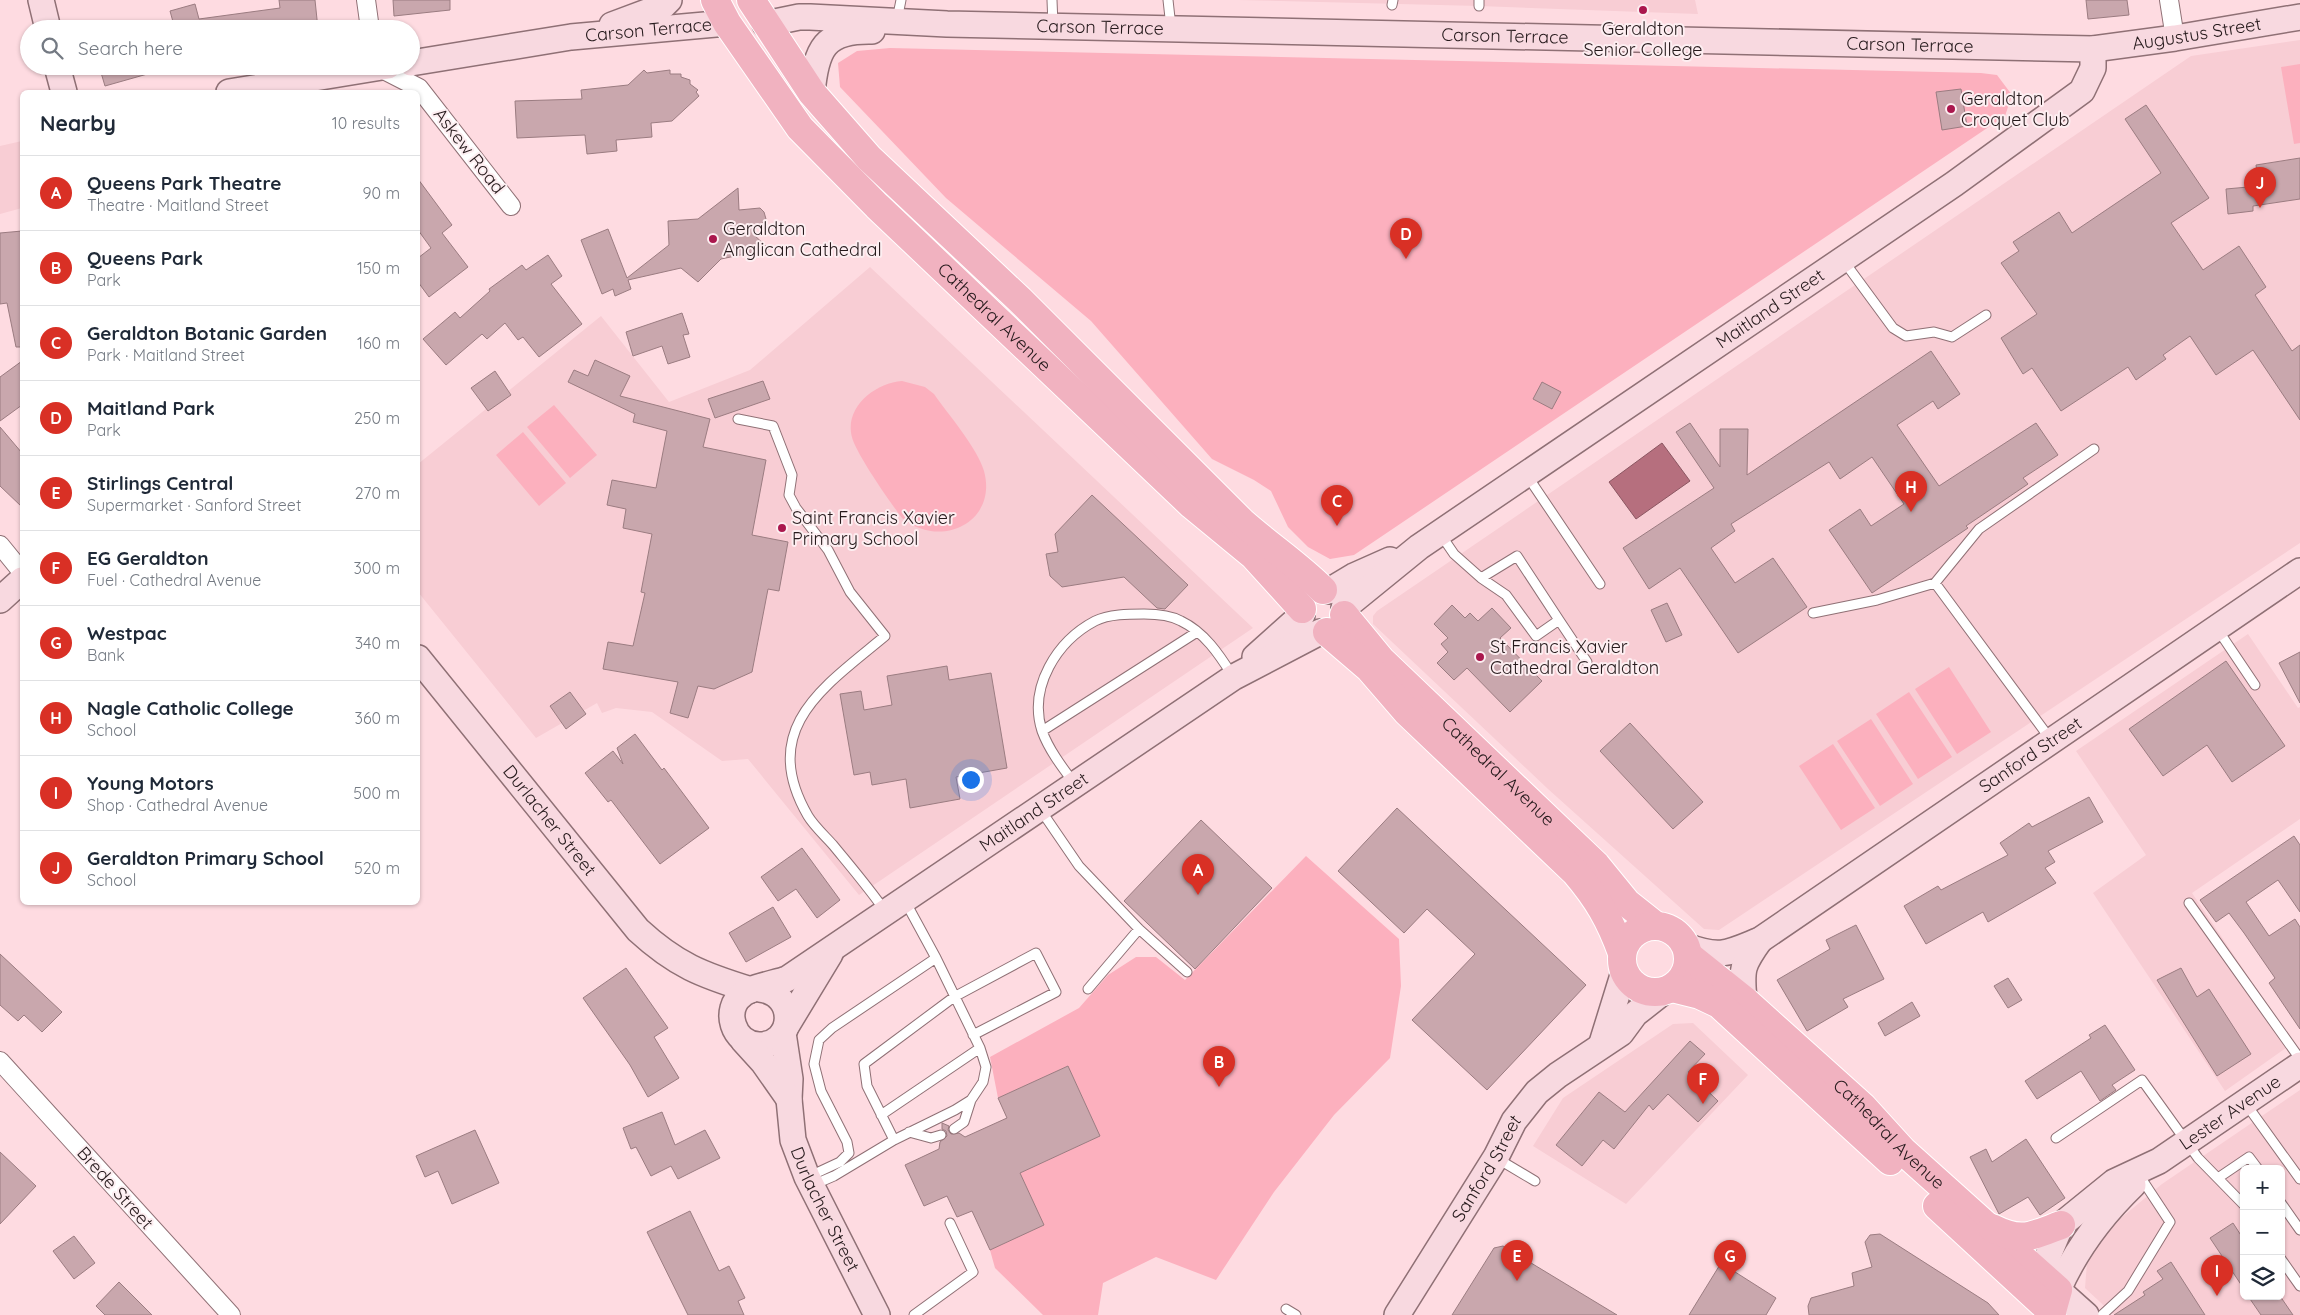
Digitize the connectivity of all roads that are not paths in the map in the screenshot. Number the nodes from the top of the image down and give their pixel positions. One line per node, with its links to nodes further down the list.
1 (41, 0): 11 (main road)
2 (366, 0): 12 (street)
3 (669, 0): 17 (main road, Carson Terrace)
4 (751, 0): 13 (main road, Cathedral Avenue)
5 (1052, 0): 15 (lane)
6 (1168, 0): 16 (lane)
7 (2169, 0): 18 (street)
8 (899, 10): 13 (main road, Carson Terrace); 14 (main road, Carson Terrace)
9 (721, 12): 17 (main road, Carson Terrace); 27 (main road, Cathedral Avenue)
10 (2300, 17): 18 (main road, Augustus Street)
11 (46, 20)
12 (369, 20)
13 (766, 24): 26 (main road, Cathedral Avenue); 27 (main road)
14 (947, 24): 15 (main road, Carson Terrace); 26 (main road, Carson Terrace)
15 (1052, 25): 16 (main road, Carson Terrace)
16 (1171, 27): 19 (main road, Carson Terrace)
17 (571, 38): 20 (main road, Carson Terrace)
18 (2175, 38): 19 (main road, Augustus Street)
19 (2093, 49): 31 (main road, Maitland Street)
20 (420, 61)
21 (59, 75): 24 (main road)
22 (332, 75): 25 (main road)
23 (395, 75): 29 (street, Askew Road)
24 (63, 90)
25 (241, 90)
26 (812, 93): 28 (main road, Cathedral Avenue)
27 (800, 128): 30 (main road, Cathedral Avenue)
28 (898, 186): 30 (main road); 45 (main road, Cathedral Avenue)
29 (511, 206)
30 (877, 206): 45 (main road, Cathedral Avenue)
31 (1843, 260): 32 (lane); 35 (main road, Maitland Street)
32 (1986, 315)
33 (738, 419): 59 (lane)
34 (2094, 449): 42 (lane)
35 (1526, 474): 36 (main road, Maitland Street); 43 (lane)
36 (1429, 540): 40 (lane); 45 (main road, Maitland Street)
37 (0, 545): 38 (street)
38 (20, 570)
39 (2300, 572): 48 (main road, Sanford Street)
40 (1481, 578): 47 (lane); 47 (lane)
41 (20, 582): 44 (main road)
42 (1935, 583): 46 (lane); 55 (lane)
43 (1600, 584)
44 (0, 600)
45 (1324, 611): 52 (main road, Maitland Street); 60 (main road, Cathedral Avenue); 66 (main road, Cathedral Avenue)
46 (1813, 613)
47 (1559, 620): 51 (lane)
48 (2217, 628): 53 (lane); 55 (main road, Sanford Street)
49 (1197, 632): 52 (lane); 54 (lane); 54 (lane)
50 (420, 660): 67 (main road, Durlacher Street)
51 (1587, 662)
52 (1234, 677): 56 (main road, Maitland Street)
53 (2255, 685)
54 (1042, 731): 56 (lane)
55 (2051, 741): 62 (main road, Sanford Street)
56 (1074, 783): 57 (main road, Maitland Street)
57 (1038, 807): 59 (main road, Maitland Street); 61 (lane)
58 (2189, 903): 80 (lane)
59 (894, 905): 63 (main road, Maitland Street); 65 (lane)
60 (1656, 926): 64 (main road); 66 (main road)
61 (1140, 929): 68 (lane); 70 (lane)
62 (1760, 940): 64 (main road, Sanford Street); 73 (main road, Sanford Street)
63 (835, 945): 69 (main road, Maitland Street); 75 (main road, Maitland Street)
64 (1688, 951): 71 (main road); 73 (main road, Cathedral Avenue)
65 (936, 958): 72 (lane); 99 (lane)
66 (1623, 963): 71 (main road); 78 (main road)
67 (692, 970): 69 (main road, Durlacher Street); 74 (main road, Durlacher Street)
68 (1187, 972)
69 (755, 989): 74 (main road); 75 (main road)
70 (1088, 989)
71 (1668, 990): 78 (main road, Sanford Street); 108 (main road, Cathedral Avenue)
72 (954, 997): 76 (lane); 76 (lane); 86 (lane)
73 (1744, 1000): 103 (main road, Cathedral Avenue)
74 (732, 1017): 77 (main road)
75 (785, 1029): 77 (main road); 83 (main road, Durlacher Street)
76 (974, 1036): 79 (lane)
77 (743, 1040): 83 (main road, Durlacher Street)
78 (1602, 1043): 93 (main road, Sanford Street)
79 (980, 1048): 84 (lane); 86 (lane)
80 (2300, 1059)
81 (0, 1061): 110 (street, Brede Street)
82 (2300, 1065): 85 (main road, Lester Avenue)
83 (788, 1099): 99 (main road, Durlacher Street)
84 (971, 1100): 87 (lane); 88 (lane)
85 (2245, 1103): 92 (main road, Lester Avenue); 97 (lane)
86 (881, 1115): 91 (lane)
87 (954, 1129)
88 (910, 1132): 89 (lane); 91 (lane)
89 (941, 1135)
90 (2056, 1138): 92 (lane)
91 (894, 1140): 99 (lane)
92 (2188, 1141): 95 (main road, Lester Avenue); 96 (lane)
93 (1496, 1157): 98 (lane); 114 (main road, Sanford Street)
94 (2255, 1165): 96 (lane)
95 (2150, 1169): 104 (main road, Lester Avenue); 108 (main road, Lester Avenue); 116 (lane)
96 (2218, 1178): 100 (lane)
97 (2300, 1179)
98 (1535, 1181)
99 (809, 1182): 111 (main road, Durlacher Street)
100 (2240, 1201)
101 (2285, 1209): 105 (lane)
102 (950, 1223): 112 (lane)
103 (1984, 1224): 104 (main road); 108 (main road, Cathedral Avenue)
104 (2061, 1225): 108 (main road, Lester Avenue)
105 (2300, 1230)
106 (2285, 1265): 107 (lane)
107 (2300, 1286)
108 (2045, 1302): 115 (main road, Cathedral Avenue)
109 (1286, 1309): 113 (lane)
110 (231, 1315)
111 (877, 1315)
112 (914, 1315)
113 (1296, 1315)
114 (1397, 1315)
115 (2086, 1315)
116 (2102, 1315)

